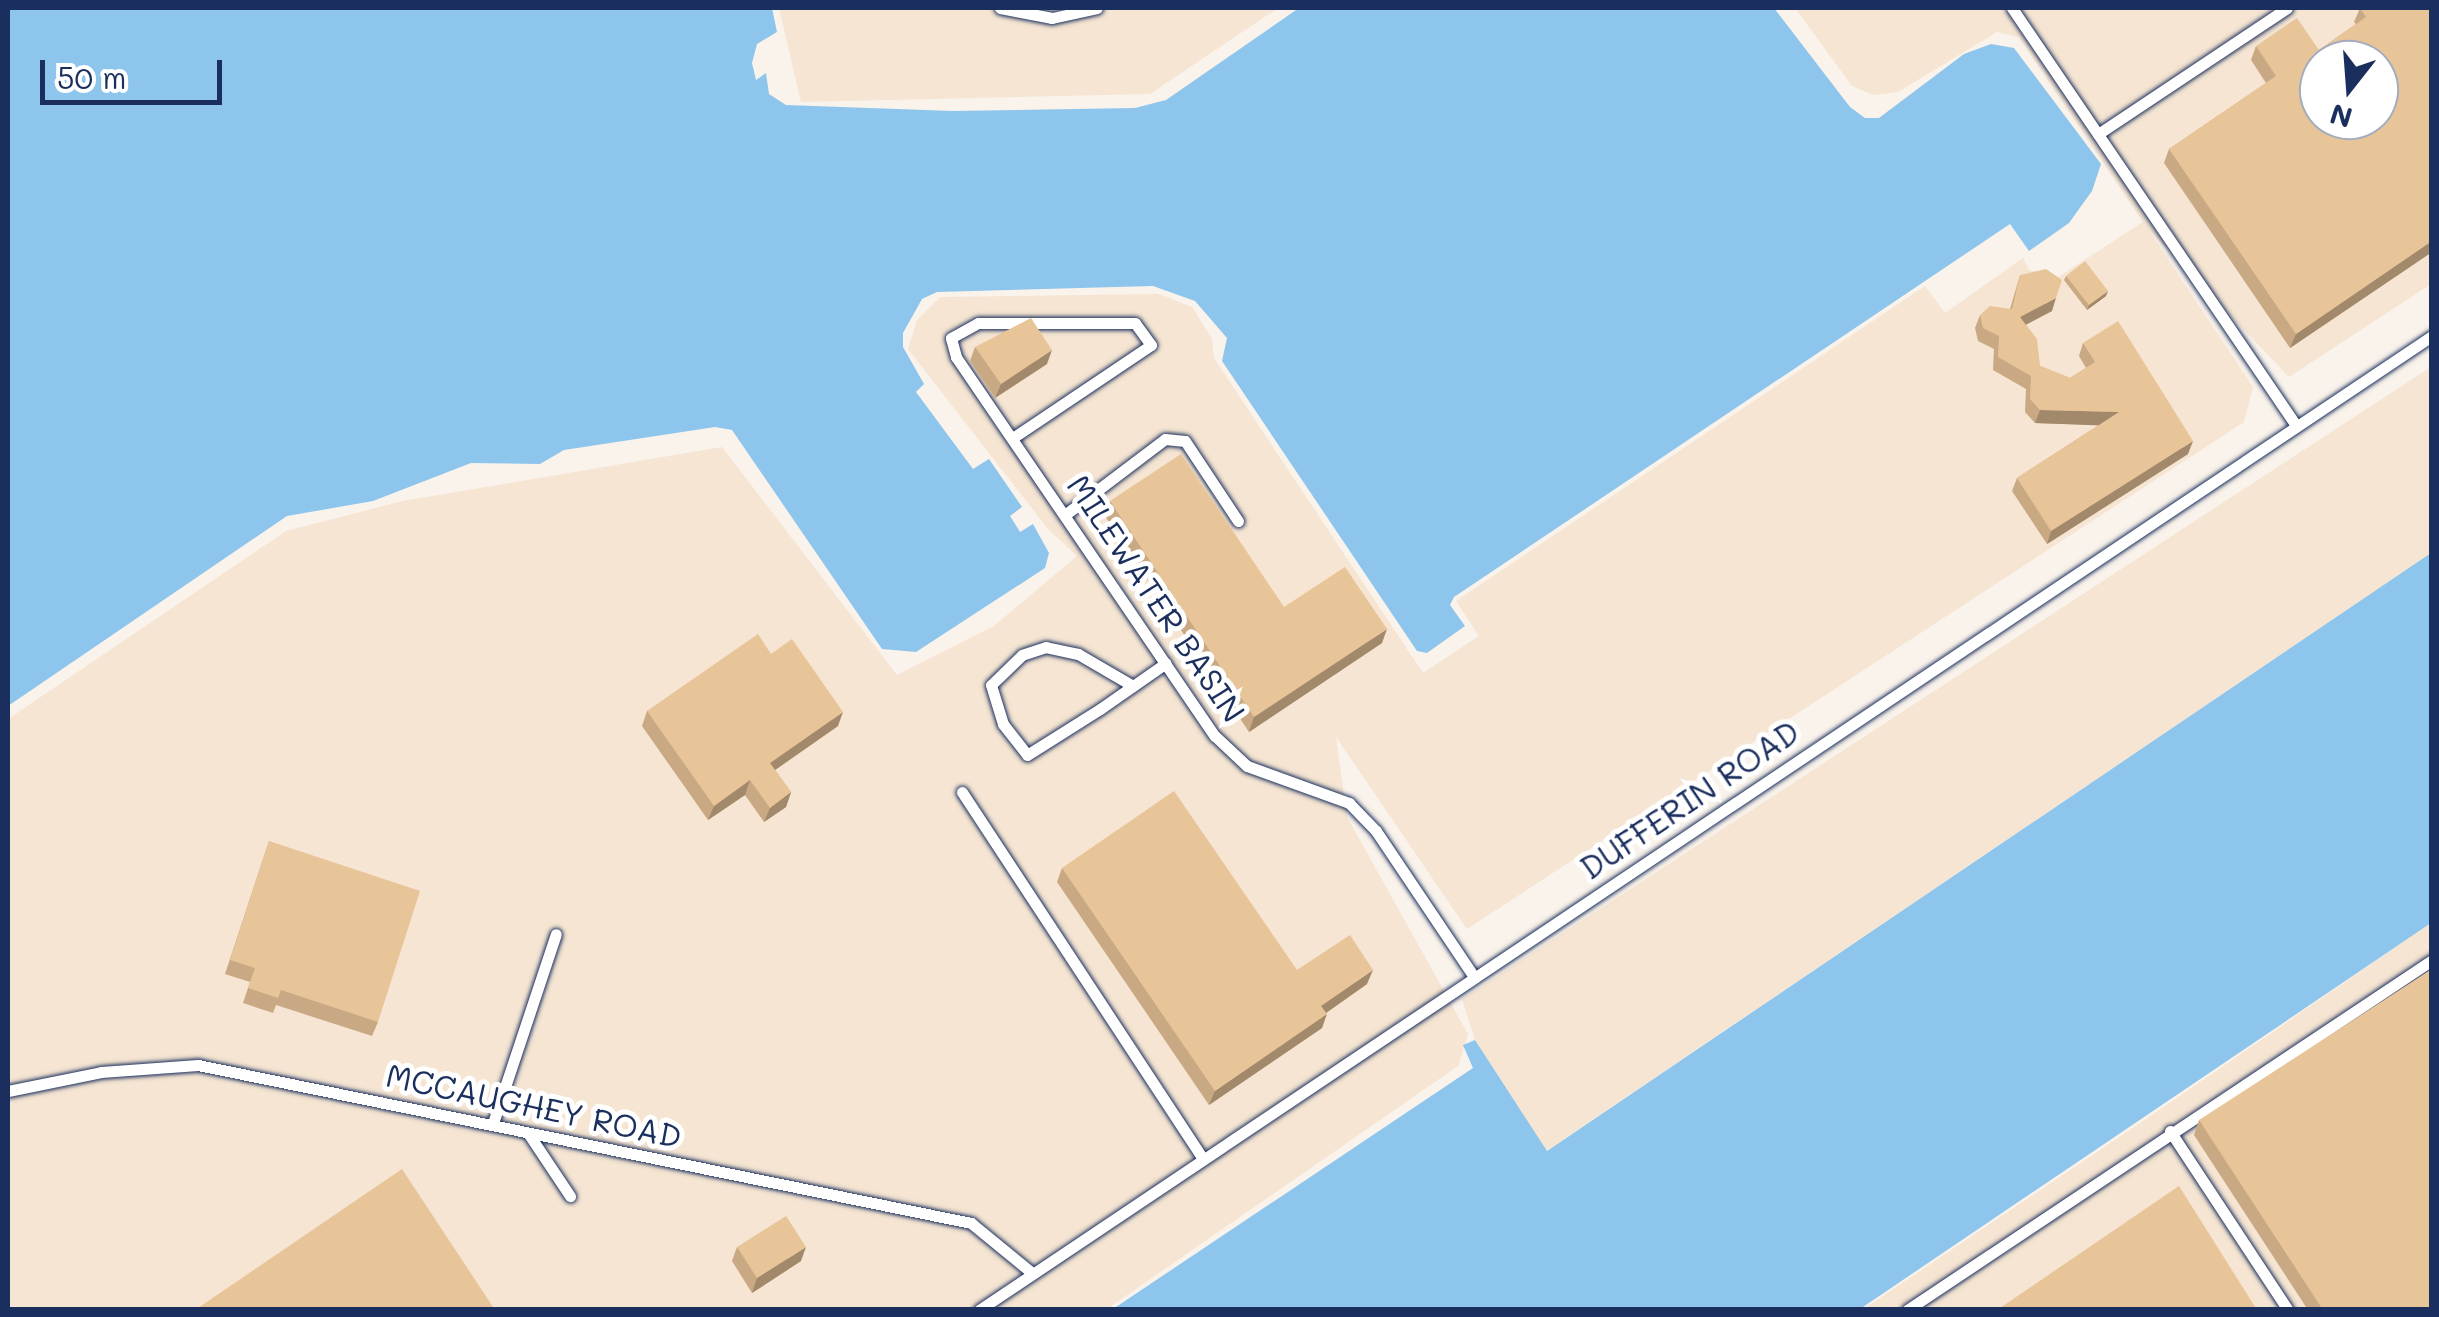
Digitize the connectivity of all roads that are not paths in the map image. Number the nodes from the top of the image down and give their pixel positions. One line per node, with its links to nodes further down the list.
1 (1000, 8): 2 (lane)
2 (1096, 8)
3 (2012, 8): 5 (lane)
4 (2287, 8): 5 (lane)
5 (2098, 134): 7 (lane)
6 (2432, 336): 7 (lane, DUFFERIN ROAD)
7 (2295, 424): 16 (lane, DUFFERIN ROAD)
8 (1014, 437): 8 (lane, MILEWATER BASIN); 9 (lane, MILEWATER BASIN)
9 (1066, 514): 10 (lane); 11 (lane, MILEWATER BASIN)
10 (1238, 521)
11 (1166, 663): 12 (lane); 16 (lane, MILEWATER BASIN)
12 (1133, 686): 12 (lane)
13 (962, 792): 21 (lane)
14 (556, 934): 18 (lane)
15 (2432, 960): 19 (lane)
16 (1474, 977): 21 (lane, DUFFERIN ROAD)
17 (8, 1092): 18 (lane, MCCAUGHEY ROAD)
18 (493, 1123): 20 (lane, MCCAUGHEY ROAD)
19 (2170, 1131): 25 (lane); 26 (lane)
20 (528, 1134): 22 (lane); 23 (lane, MCCAUGHEY ROAD)
21 (1203, 1158): 23 (lane, DUFFERIN ROAD)
22 (570, 1196)
23 (1032, 1273): 24 (lane, DUFFERIN ROAD)
24 (979, 1310)
25 (1907, 1310)
26 (2288, 1310)

